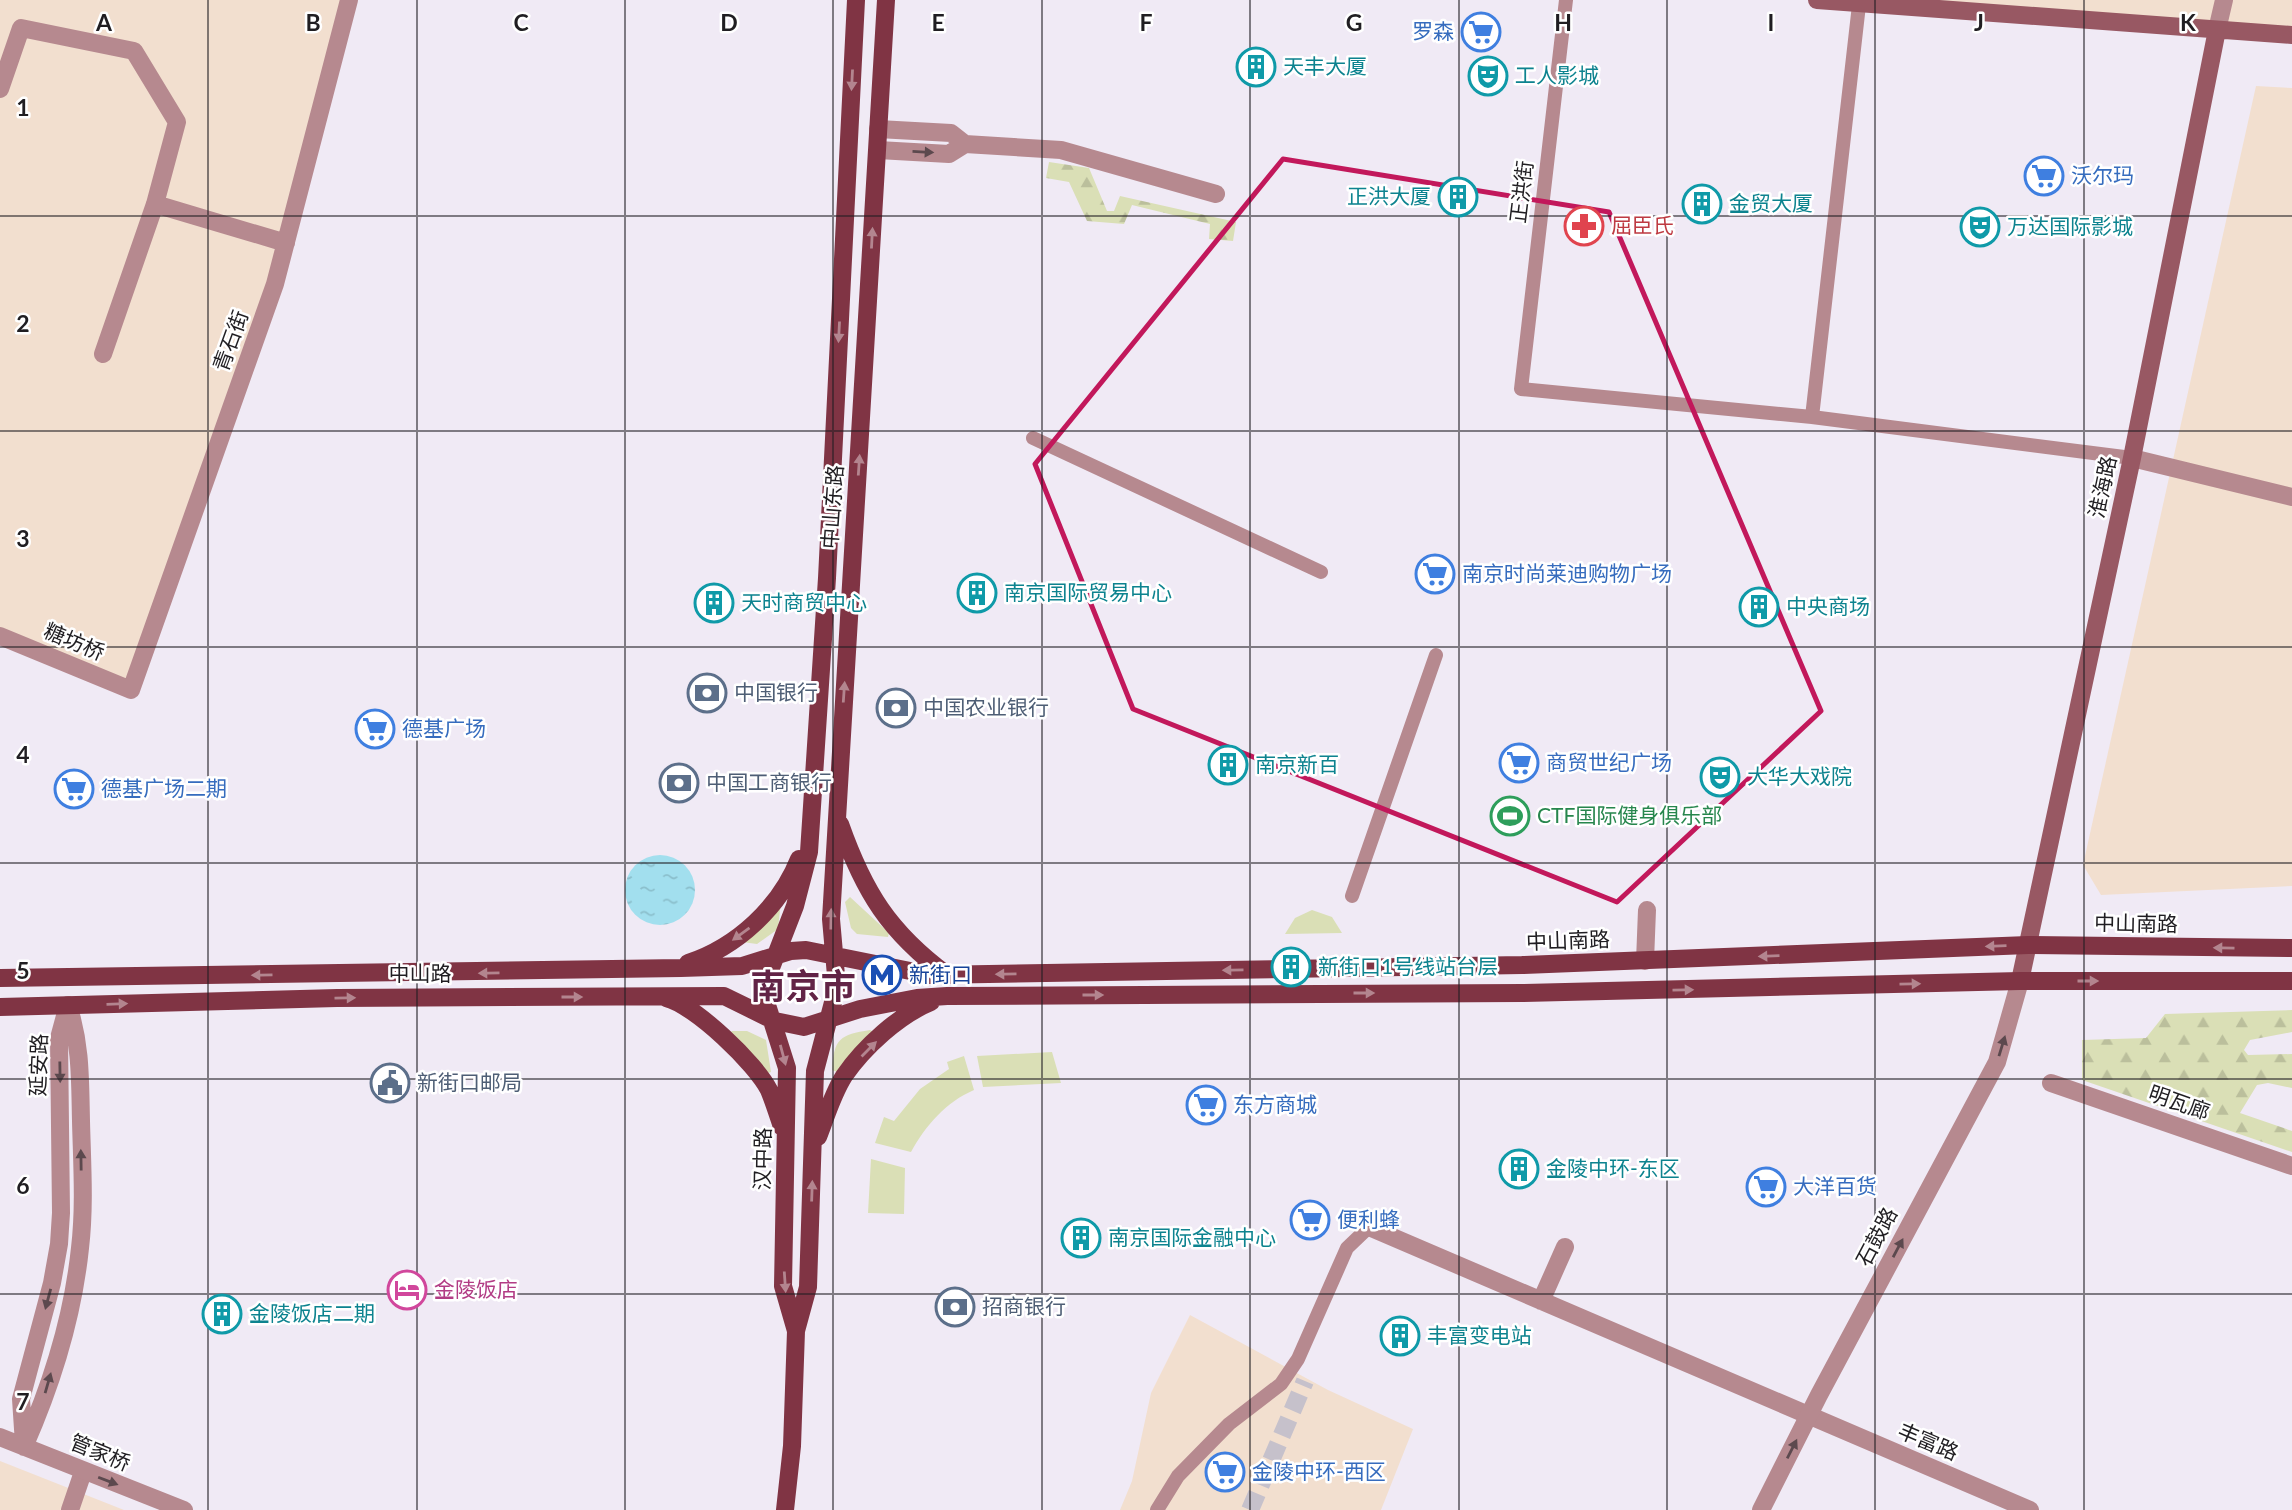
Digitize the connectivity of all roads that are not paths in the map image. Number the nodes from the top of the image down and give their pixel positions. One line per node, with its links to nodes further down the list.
1 (349, 0): 25 (street, 青石街)
2 (856, 0): 27 (main road, 中山东路, one-way to 27)
3 (886, 0): 11 (main road, 中山东路)
4 (1566, 0): 18 (street, 正洪街)
5 (1817, 0): 7 (main road)
6 (2224, 0): 8 (street, 淮海路)
7 (1859, 5): 8 (main road); 18 (street)
8 (2217, 30): 9 (main road); 20 (main road, 淮海路)
9 (2292, 35)
10 (0, 89): 15 (street)
11 (878, 129): 12 (street); 13 (main road, 中山东路)
12 (965, 144): 13 (street, one-way to 12); 14 (street)
13 (878, 150): 26 (main road, 中山东路, one-way to 13)
14 (1216, 194)
15 (155, 204): 16 (street); 17 (street)
16 (286, 243)
17 (103, 354)
18 (1812, 417): 20 (street)
19 (1033, 438): 22 (street)
20 (2132, 458): 21 (street); 30 (main road, 淮海路)
21 (2292, 496)
22 (1321, 572)
23 (0, 636): 25 (street, 糖坊桥)
24 (1436, 655): 28 (street)
25 (131, 690)
26 (837, 814): 34 (main road, 中山东路, one-way to 26); 37 (main road)
27 (812, 815): 33 (main road, 中山东路); 36 (main road, one-way to 36)
28 (1352, 896)
29 (1647, 910): 35 (street)
30 (2028, 945): 31 (main road, 中山南路, one-way to 30); 35 (main road, 中山南路, one-way to 35); 39 (main road, 淮海路)
31 (2292, 948)
32 (806, 950): 33 (main road, 中山路); 34 (main road, 中山南路)
33 (776, 955): 36 (main road, 中山路); 41 (main road, 中山东路)
34 (834, 955): 37 (main road, 中山南路); 46 (main road, 中山东路)
35 (1646, 961): 37 (main road, 中山南路, one-way to 37)
36 (659, 969): 38 (main road, 中山路, one-way to 38)
37 (947, 975)
38 (0, 978)
39 (2020, 981): 40 (main road, one-way to 40); 43 (main road, one-way to 39); 56 (street, 石鼓路, one-way to 39)
40 (2292, 981)
41 (766, 989): 47 (main road, 汉中路)
42 (660, 996): 44 (main road, 中山路, one-way to 42); 47 (main road, 中山路); 50 (main road)
43 (947, 996): 46 (main road); 49 (main road, one-way to 43)
44 (68, 1005): 45 (main road, 中山路); 58 (street, 延安路)
45 (0, 1007)
46 (831, 1017): 47 (main road, 中山路); 49 (main road, 汉中路)
47 (775, 1021): 50 (main road, 汉中路, one-way to 50)
48 (2050, 1083): 51 (street, 明瓦廊)
49 (813, 1150): 55 (main road, 汉中路, one-way to 49)
50 (786, 1153): 55 (main road, 汉中路, one-way to 55)
51 (2292, 1166)
52 (1369, 1227): 54 (street, 丰富路); 63 (street)
53 (1565, 1247): 54 (street)
54 (1541, 1301): 56 (street, 丰富路)
55 (796, 1331): 62 (main road, 汉中路)
56 (1808, 1417): 64 (street, 石鼓路, one-way to 56); 65 (street, 丰富路)
57 (0, 1437): 58 (street, 管家桥)
58 (24, 1447): 59 (street, 管家桥)
59 (83, 1472): 60 (street); 61 (street, 管家桥, one-way to 61)
60 (70, 1510)
61 (184, 1510)
62 (785, 1510)
63 (1157, 1510)
64 (1761, 1510)
65 (2030, 1510)

